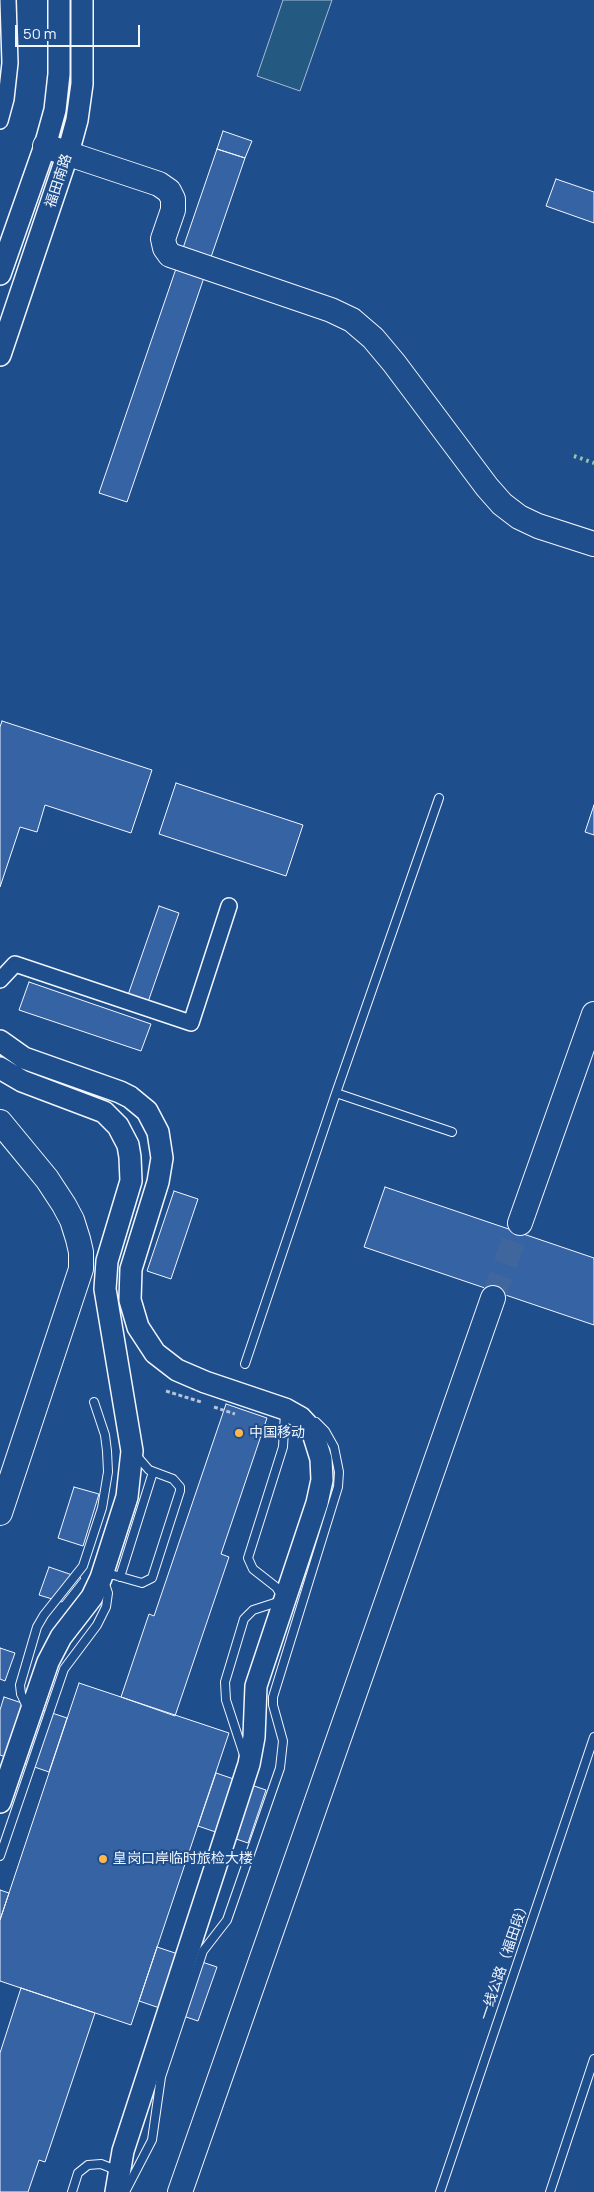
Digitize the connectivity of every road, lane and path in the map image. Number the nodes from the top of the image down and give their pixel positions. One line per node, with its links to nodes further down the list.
1 (8, 0): 4 (street)
2 (60, 0): 5 (main road, 福田南路)
3 (82, 0): 6 (main road, 福田南路)
4 (0, 121)
5 (45, 146): 6 (main road); 7 (main road, 福田南路)
6 (68, 154): 8 (main road, 福田南路); 9 (main road)
7 (0, 274)
8 (0, 355)
9 (594, 544)
10 (439, 798): 16 (lane)
11 (228, 906): 12 (street)
12 (0, 980)
13 (594, 1014): 19 (main road)
14 (0, 1041): 24 (main road)
15 (0, 1068): 26 (main road)
16 (336, 1093): 18 (lane); 21 (lane)
17 (0, 1122): 28 (main road)
18 (452, 1132)
19 (520, 1223)
20 (493, 1298): 39 (main road)
21 (246, 1364)
22 (166, 1391): 25 (path)
23 (94, 1402): 31 (lane)
24 (285, 1409): 30 (lane); 30 (main road); 37 (lane)
25 (235, 1414)
26 (131, 1442): 27 (lane); 29 (main road)
27 (153, 1472): 29 (lane); 29 (lane)
28 (0, 1513)
29 (111, 1576): 31 (main road); 35 (lane)
30 (284, 1600): 33 (main road); 33 (lane)
31 (30, 1713): 34 (main road)
32 (594, 1737): 40 (lane, 一线公路（福田段）)
33 (244, 1779): 37 (main road)
34 (0, 1802)
35 (0, 1856)
36 (594, 2060): 41 (lane)
37 (119, 2187): 38 (lane)
38 (72, 2192)
39 (180, 2192)
40 (440, 2192)
41 (550, 2192)

